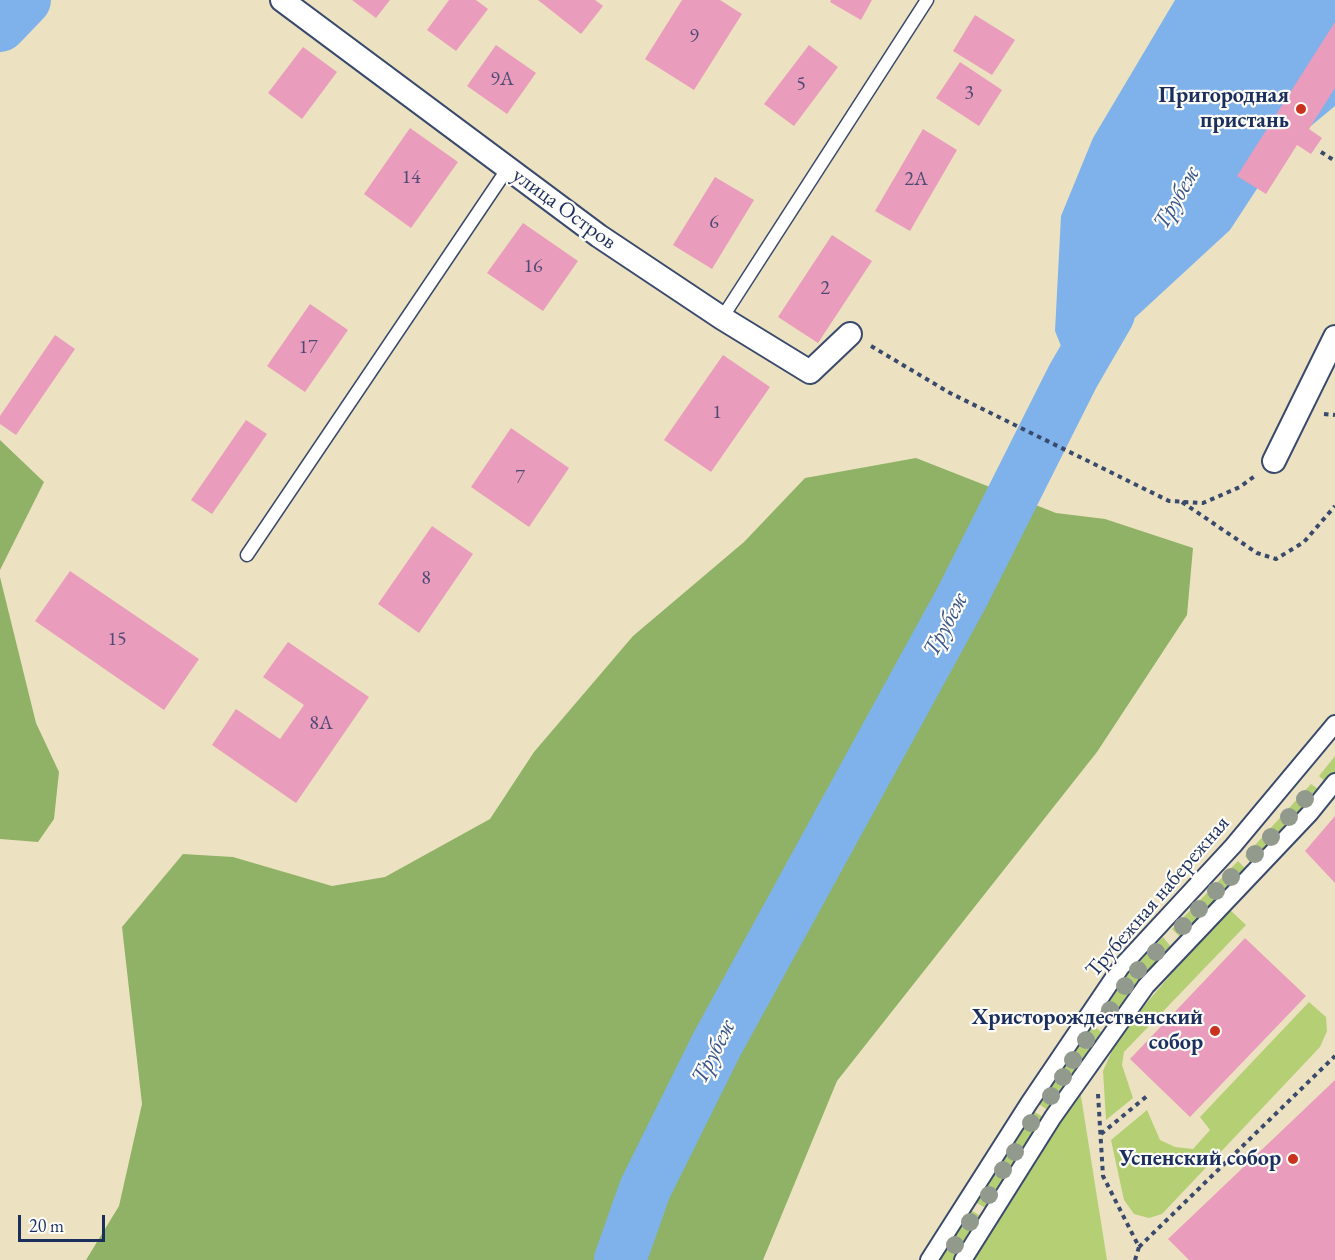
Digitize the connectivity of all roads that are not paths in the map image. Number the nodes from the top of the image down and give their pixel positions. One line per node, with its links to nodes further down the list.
1 (282, 0): 3 (street, улица Остров)
2 (927, 0): 4 (lane)
3 (508, 168): 4 (street, улица Остров); 8 (lane)
4 (722, 318): 5 (street, улица Остров)
5 (850, 334)
6 (1335, 337): 7 (street)
7 (1274, 461)
8 (247, 555)
9 (1335, 724): 11 (street, Трубежная набережная)
10 (1335, 782): 12 (street)
11 (930, 1260)
12 (963, 1260)

